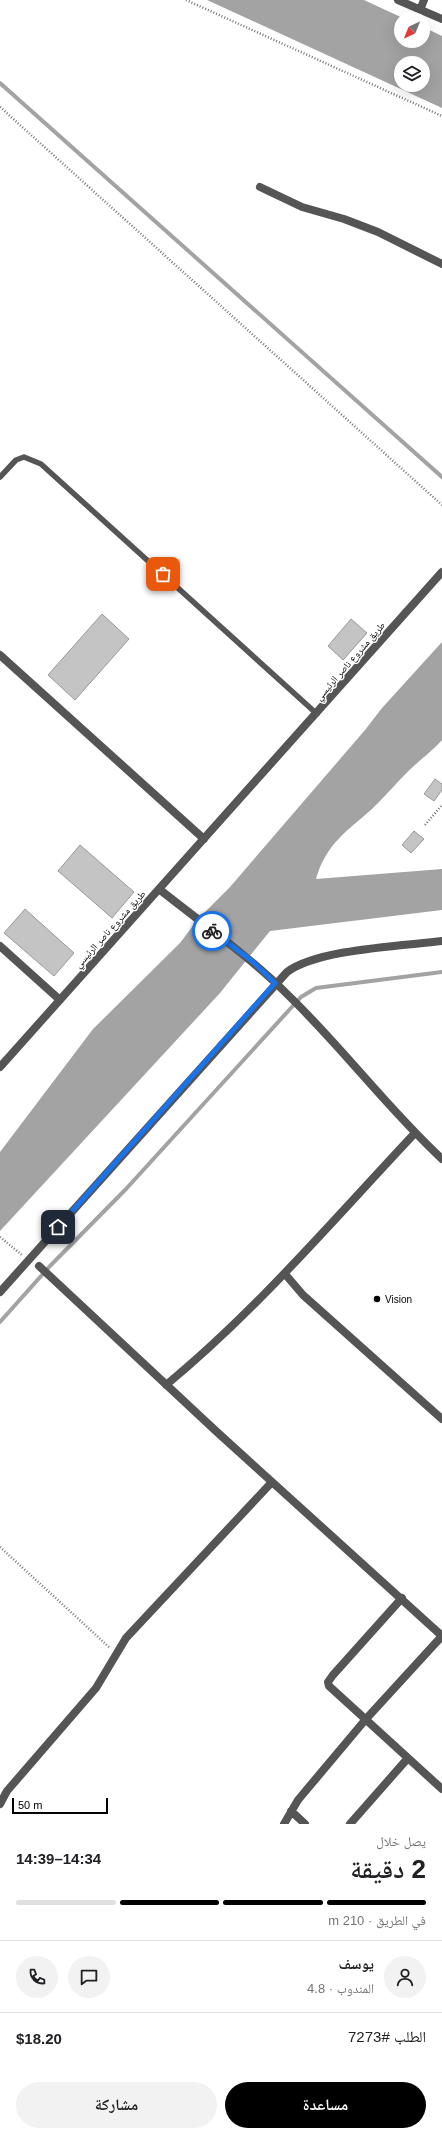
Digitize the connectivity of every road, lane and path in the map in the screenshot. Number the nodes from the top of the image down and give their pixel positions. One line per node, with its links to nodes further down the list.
1 (186, 0): 7 (path)
2 (398, 0): 4 (street)
3 (424, 0): 4 (street)
4 (420, 10): 5 (street)
5 (442, 20)
6 (0, 107): 11 (path)
7 (442, 116)
8 (260, 187): 9 (street)
9 (442, 264)
10 (0, 477): 14 (lane)
11 (442, 505)
12 (442, 572): 14 (street, طريق مشروع ناصر الرئيسي)
13 (0, 655): 17 (street)
14 (317, 714): 17 (street, طريق مشروع ناصر الرئيسي)
15 (442, 805): 16 (path)
16 (425, 825)
17 (204, 839): 18 (street, طريق مشروع ناصر الرئيسي)
18 (159, 889): 21 (street); 22 (street, طريق مشروع ناصر الرئيسي)
19 (442, 941): 21 (street)
20 (0, 946): 22 (street)
21 (275, 983): 24 (street); 27 (street)
22 (60, 1000): 23 (street, طريق مشروع ناصر الرئيسي)
23 (0, 1067)
24 (415, 1134): 25 (street); 29 (street)
25 (442, 1159)
26 (0, 1237): 27 (path)
27 (29, 1260): 30 (street)
28 (39, 1266): 31 (street)
29 (285, 1274): 31 (street); 32 (street)
30 (0, 1292)
31 (166, 1385): 33 (street)
32 (441, 1418)
33 (272, 1482): 35 (street); 37 (street)
34 (0, 1548): 37 (path)
35 (402, 1598): 36 (street); 38 (street)
36 (442, 1636): 38 (street)
37 (116, 1653): 41 (street)
38 (366, 1719): 39 (street); 42 (street)
39 (408, 1758): 40 (street); 45 (street)
40 (442, 1789)
41 (0, 1804)
42 (292, 1812): 43 (street); 44 (street)
43 (284, 1824)
44 (306, 1824)
45 (350, 1824)

